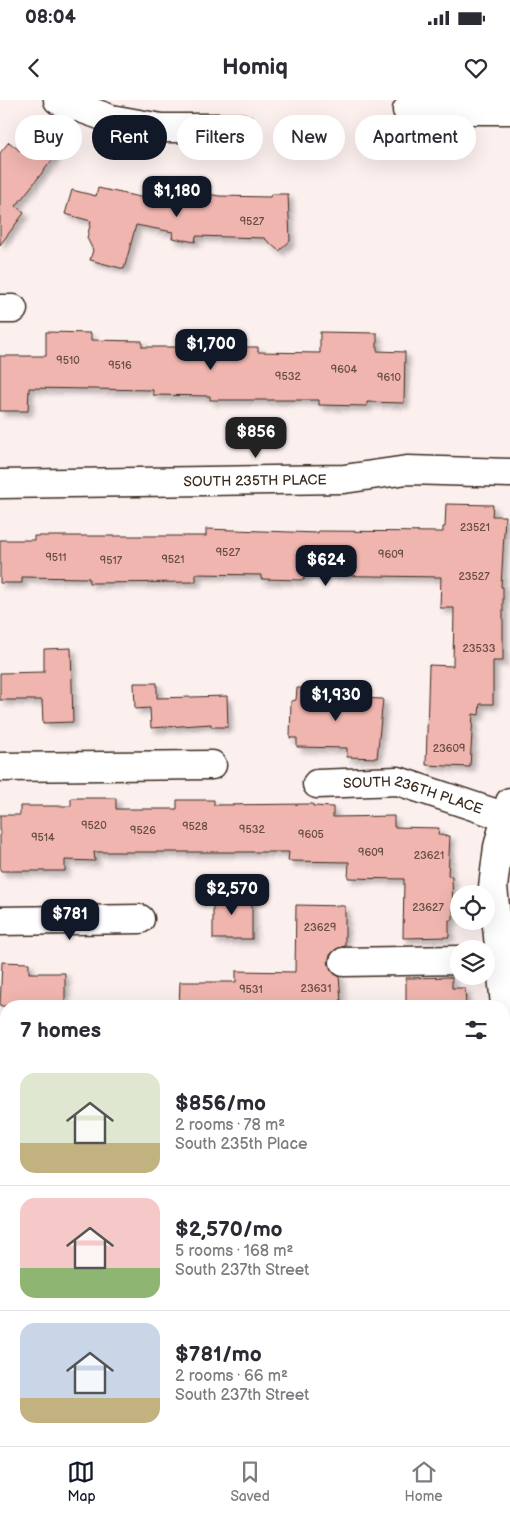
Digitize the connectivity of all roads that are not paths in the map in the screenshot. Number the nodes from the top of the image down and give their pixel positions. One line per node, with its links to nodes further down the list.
1 (58, 100): 4 (street)
2 (406, 110): 3 (street)
3 (510, 110)
4 (177, 128)
5 (510, 473): 6 (street, SOUTH 235TH PLACE)
6 (0, 484)
7 (212, 765): 8 (street)
8 (0, 767)
9 (317, 784): 10 (street, SOUTH 236TH PLACE)
10 (508, 810): 13 (street)
11 (140, 919): 12 (street)
12 (0, 921)
13 (493, 940)
14 (450, 960): 15 (street)
15 (344, 962)
16 (495, 970): 17 (street)
17 (500, 1000)

